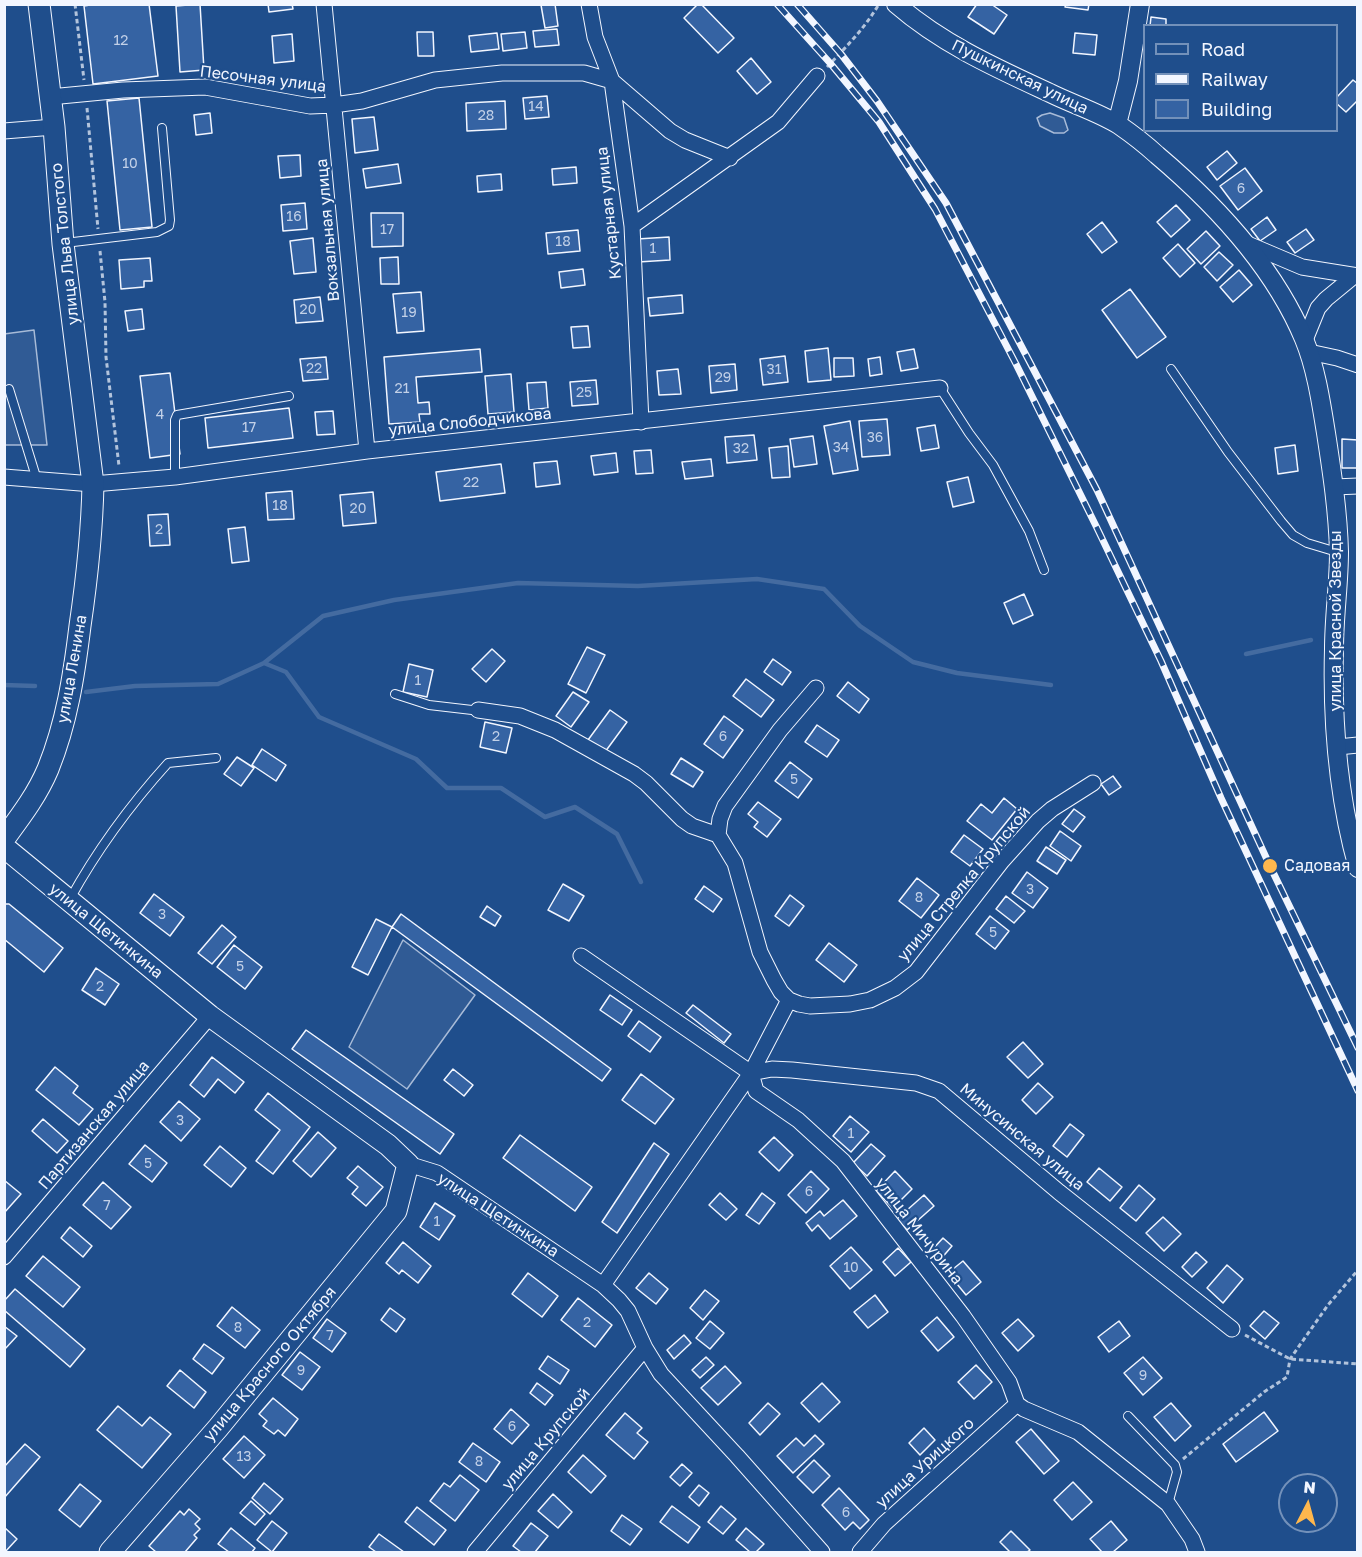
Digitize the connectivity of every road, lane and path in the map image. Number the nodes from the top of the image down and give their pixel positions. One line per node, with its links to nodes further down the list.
1 (39, 4): 9 (main road, улица Льва Толстого)
2 (324, 4): 10 (street, Вокзальная улица)
3 (589, 4): 8 (street, Кустарная улица)
4 (879, 4): 7 (path)
5 (896, 4): 11 (street, Пушкинская улица)
6 (1140, 4): 11 (street)
7 (817, 76): 15 (street)
8 (612, 81): 10 (street, Песочная улица); 15 (street, Песочная улица); 16 (street, Кустарная улица)
9 (50, 98): 10 (street, Песочная улица); 12 (main road, улица Льва Толстого)
10 (334, 105): 27 (street, Вокзальная улица)
11 (1117, 124): 17 (street, Пушкинская улица)
12 (54, 128): 14 (street); 18 (main road, улица Льва Толстого)
13 (162, 128): 18 (lane)
14 (4, 131)
15 (730, 158): 16 (street)
16 (632, 226): 26 (street, Кустарная улица)
17 (1243, 242): 19 (street); 20 (street, улица Красной Звезды)
18 (63, 244): 31 (main road, улица Льва Толстого)
19 (1356, 276): 20 (street)
20 (1307, 346): 21 (street); 33 (street, улица Красной Звезды)
21 (1358, 365)
22 (1171, 369): 34 (lane)
23 (940, 388): 26 (street, улица Слободчикова); 35 (lane)
24 (9, 389): 30 (lane)
25 (289, 396): 29 (lane)
26 (641, 422): 27 (street, улица Слободчикова)
27 (367, 452): 29 (street, улица Слободчикова)
28 (4, 477): 30 (street, улица Слободчикова)
29 (175, 477): 31 (street, улица Слободчикова)
30 (38, 480): 31 (street, улица Слободчикова)
31 (93, 484): 44 (main road, улица Ленина)
32 (1358, 486): 33 (street)
33 (1334, 487): 34 (street, улица Красной Звезды)
34 (1339, 553): 40 (street, улица Красной Звезды)
35 (1044, 570)
36 (816, 688): 43 (street)
37 (395, 694): 38 (lane)
38 (475, 710): 43 (street)
39 (1358, 745): 40 (street)
40 (1338, 747): 46 (street, улица Красной Звезды)
41 (216, 758): 47 (lane)
42 (1093, 783): 49 (street, улица Стрелка Крупской)
43 (718, 835): 49 (street)
44 (4, 839)
45 (4, 847): 47 (main road, улица Щетинкина)
46 (1358, 868)
47 (69, 900): 50 (main road, улица Щетинкина)
48 (581, 956): 51 (street, улица Мичурина)
49 (789, 1000): 51 (street)
50 (210, 1016): 52 (main road, улица Щетинкина); 53 (street, Партизанская улица)
51 (751, 1073): 55 (street); 56 (street, Минусинская улица); 60 (street, улица Мичурина)
52 (408, 1164): 55 (street, улица Щетинкина); 64 (main road, улица Красного Октября)
53 (4, 1257)
54 (1358, 1270): 58 (path)
55 (603, 1285): 57 (street, улица Щетинкина)
56 (1232, 1329): 58 (path)
57 (645, 1348): 65 (street, улица Крупской); 66 (street, улица Щетинкина)
58 (1290, 1359): 59 (path); 62 (path)
59 (1358, 1364)
60 (1017, 1404): 63 (street); 67 (street, улица Урицкого)
61 (1128, 1416): 62 (lane)
62 (1175, 1465): 63 (lane)
63 (1168, 1504): 68 (street)
64 (110, 1552)
65 (475, 1552)
66 (822, 1552)
67 (860, 1552)
68 (1197, 1552)

